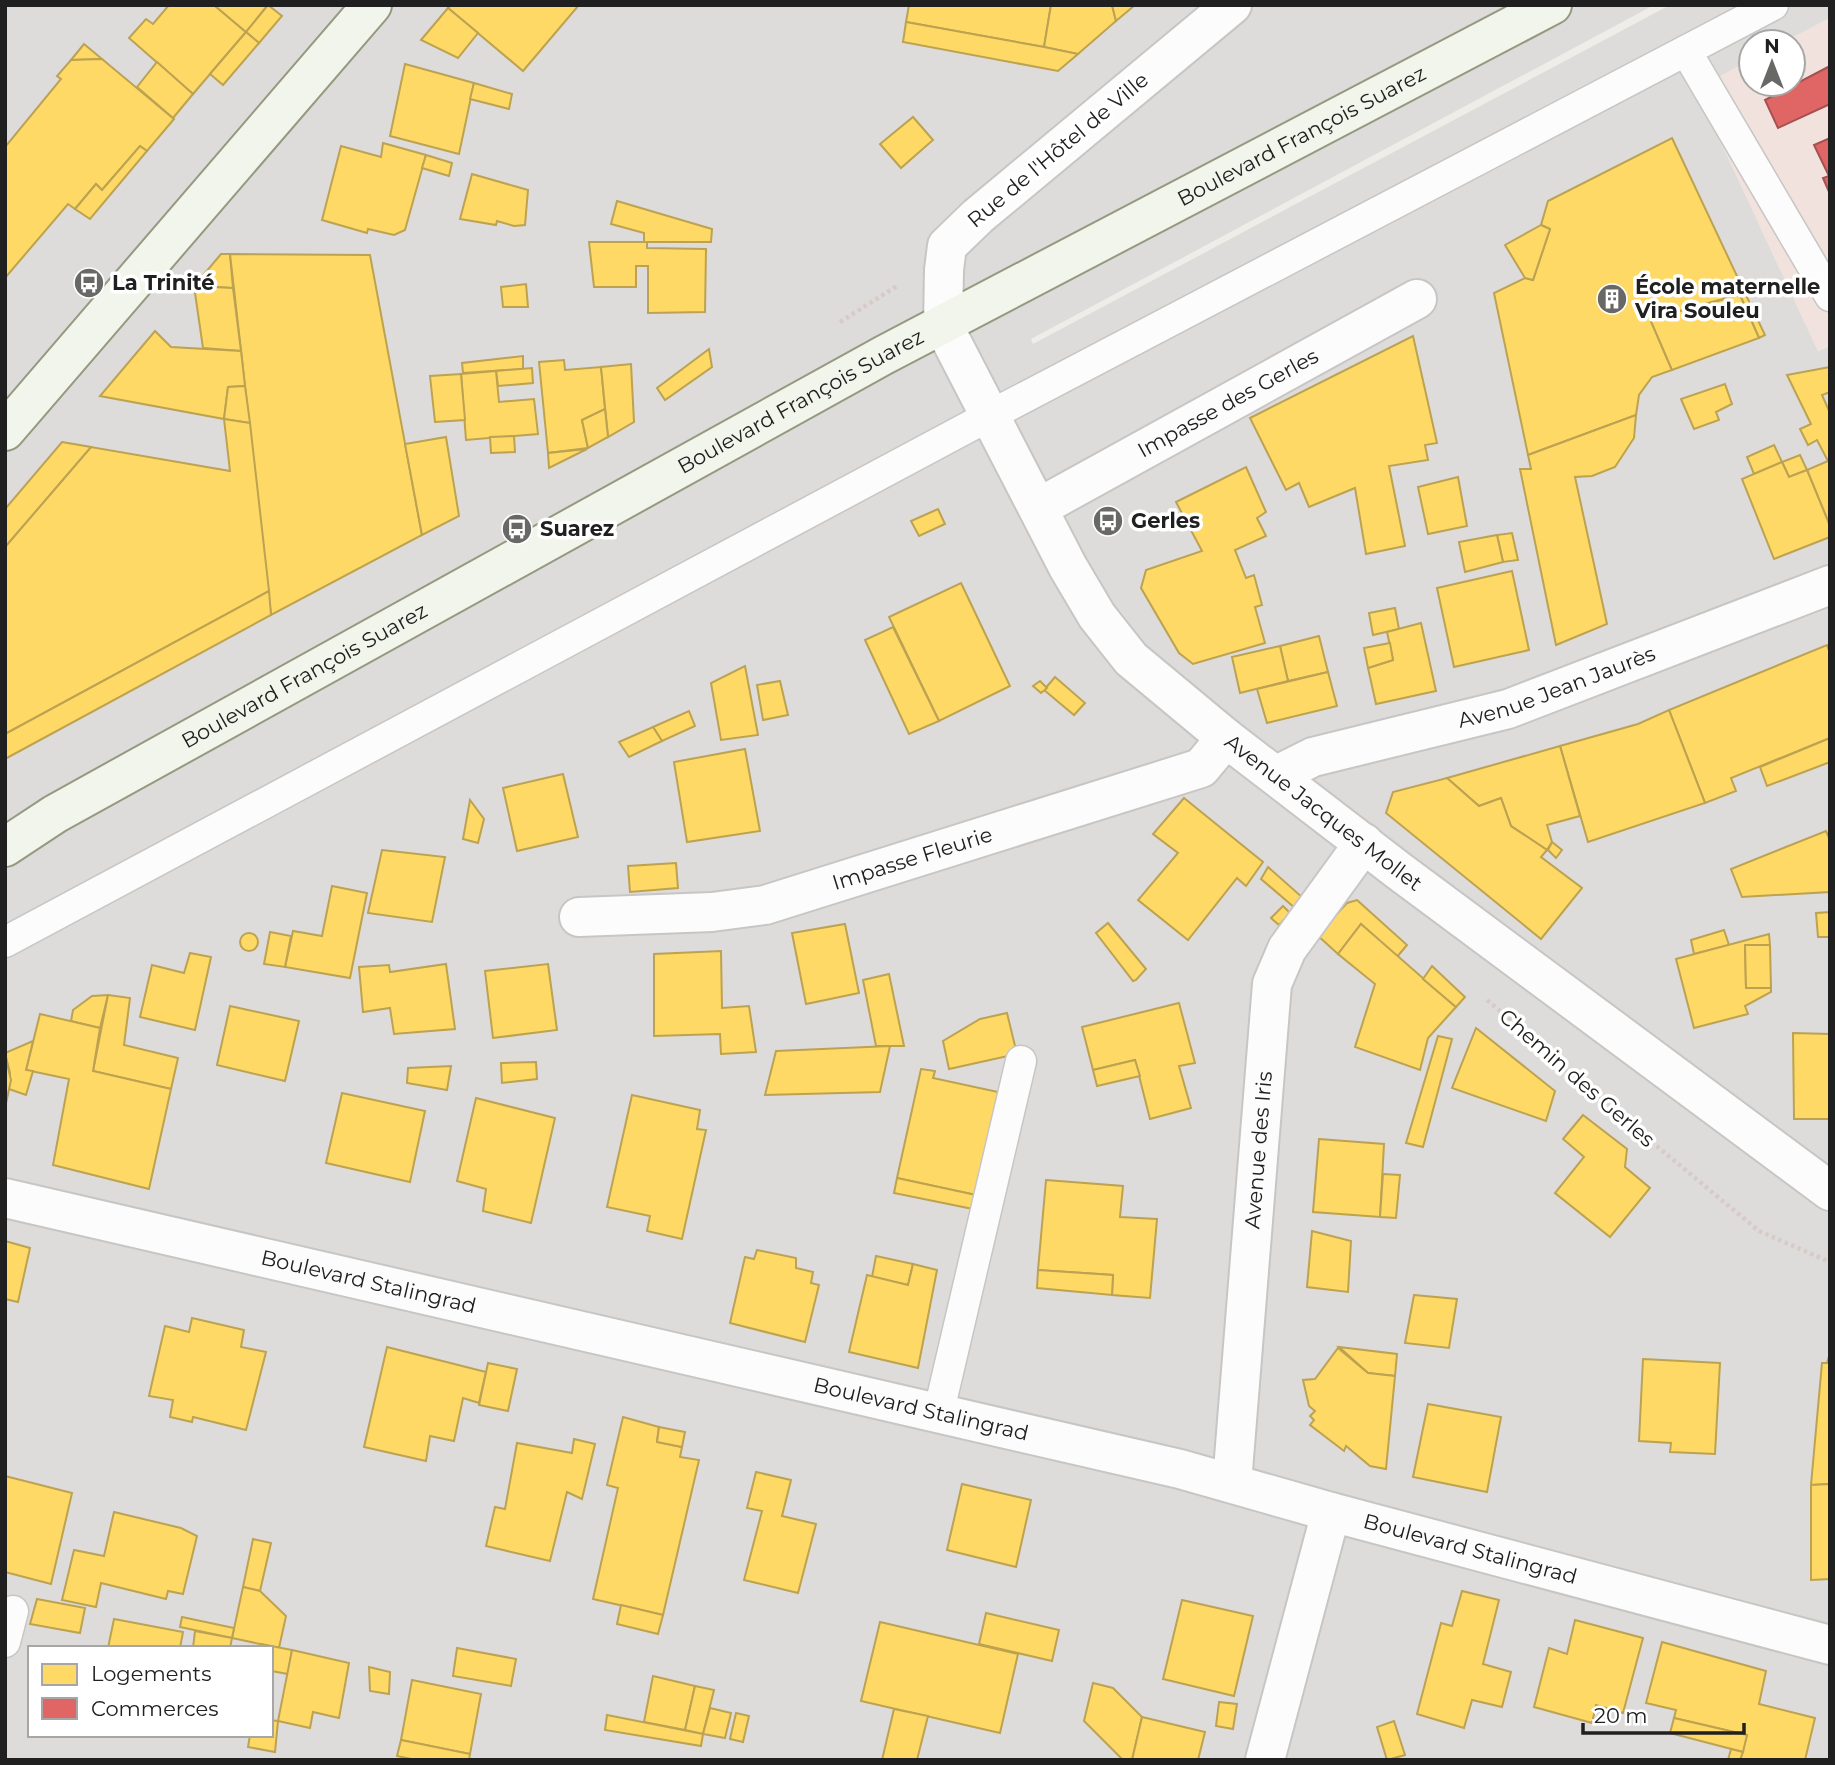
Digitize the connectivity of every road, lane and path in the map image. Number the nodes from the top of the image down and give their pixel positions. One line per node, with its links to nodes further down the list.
1 (372, 5): 10 (main road)
2 (1232, 5): 8 (street, Rue de l'Hôtel de Ville)
3 (1552, 5): 8 (main road, Boulevard François Suarez)
4 (1773, 5): 5 (lane)
5 (1686, 51): 6 (lane); 9 (lane)
6 (1830, 296)
7 (1417, 299): 11 (street, Impasse des Gerles)
8 (943, 325): 9 (street, Avenue Jacques Mollet); 15 (main road, Boulevard François Suarez)
9 (989, 416): 11 (street, Avenue Jacques Mollet); 20 (lane)
10 (5, 431)
11 (1038, 508): 13 (street, Avenue Jacques Mollet)
12 (1830, 585): 14 (street, Avenue Jean Jaurès)
13 (1226, 738): 14 (street, Avenue Jacques Mollet); 19 (street, Impasse Fleurie)
14 (1277, 775): 17 (street, Avenue Jacques Mollet)
15 (55, 814): 16 (main road, Boulevard François Suarez); 18 (main road, Boulevard François Suarez)
16 (5, 824)
17 (1364, 844): 23 (street, Avenue Jacques Mollet); 27 (street, Avenue des Iris)
18 (5, 847)
19 (579, 917)
20 (5, 942)
21 (1481, 995): 25 (path, Chemin des Gerles)
22 (1021, 1061): 26 (lane)
23 (1830, 1191)
24 (5, 1198): 26 (street, Boulevard Stalingrad)
25 (1830, 1262)
26 (938, 1415): 27 (street, Boulevard Stalingrad)
27 (1231, 1483): 28 (street, Boulevard Stalingrad)
28 (1331, 1512): 31 (street, Boulevard Stalingrad); 32 (street)
29 (13, 1611): 30 (lane)
30 (5, 1642)
31 (1830, 1645)
32 (1265, 1760)

